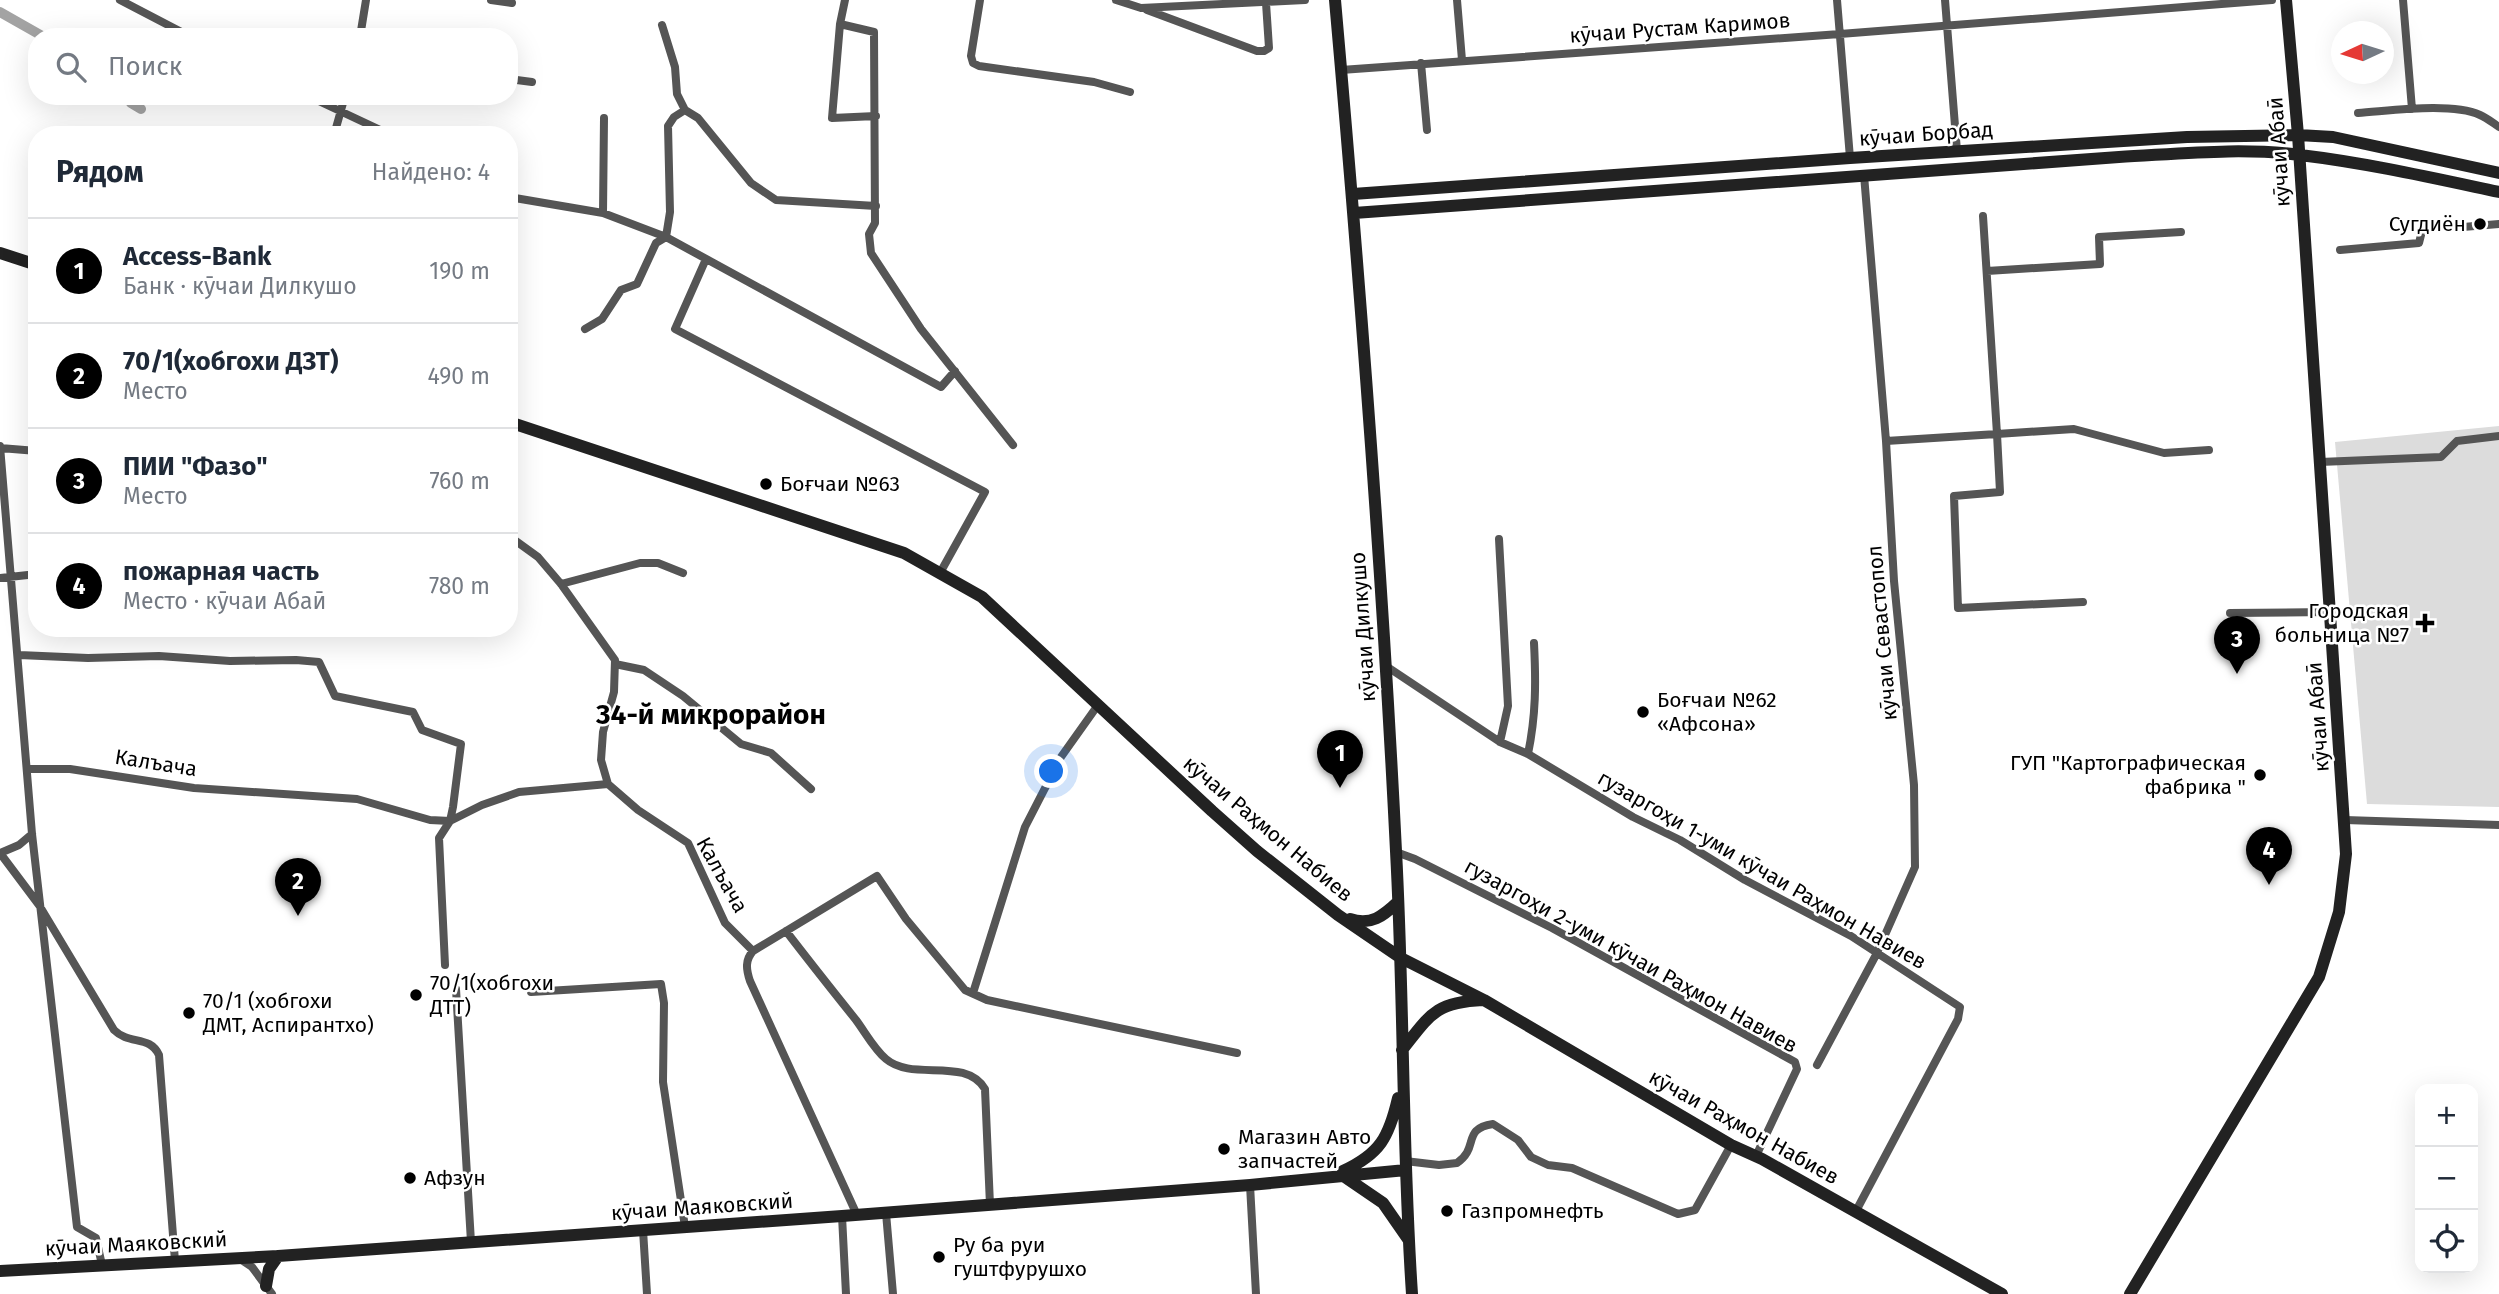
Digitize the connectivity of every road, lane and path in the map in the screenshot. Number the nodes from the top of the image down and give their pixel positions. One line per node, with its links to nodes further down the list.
1 (120, 0): 22 (street)
2 (366, 0): 23 (street)
3 (491, 0): 15 (street)
4 (845, 0): 19 (street)
5 (981, 0): 30 (street)
6 (1118, 0): 18 (street)
7 (1305, 0): 16 (street)
8 (1335, 0): 27 (main road, кӯчаи Дилкушо)
9 (1457, 0): 25 (street)
10 (1837, 0): 24 (street)
11 (1945, 0): 21 (street)
12 (2272, 0): 21 (street, кӯчаи Рустам Каримов)
13 (2286, 0): 43 (main road, кӯчаи Абаӣ)
14 (2403, 0): 33 (street)
15 (512, 3)
16 (1266, 3): 17 (street); 18 (street)
17 (1177, 4): 18 (street)
18 (1141, 8)
19 (840, 24): 37 (street); 37 (street)
20 (662, 25): 34 (street)
21 (1947, 26): 24 (street, кӯчаи Рустам Каримов); 44 (street)
22 (174, 28)
23 (361, 28)
24 (1840, 34): 25 (street, кӯчаи Рустам Каримов); 46 (street)
25 (1462, 60): 26 (street, кӯчаи Рустам Каримов)
26 (1421, 63): 27 (street, кӯчаи Рустам Каримов); 42 (street)
27 (1341, 70): 50 (main road, кӯчаи Дилкушо)
28 (518, 80): 29 (street)
29 (532, 82)
30 (1130, 92)
31 (325, 105): 35 (street)
32 (343, 105): 35 (street)
33 (2412, 109): 36 (street); 41 (street)
34 (685, 110): 52 (street); 58 (street)
35 (341, 113): 39 (street); 40 (street)
36 (2358, 113)
37 (876, 116): 52 (street)
38 (604, 118): 54 (street)
39 (337, 126)
40 (371, 126)
41 (2499, 127)
42 (1427, 130)
43 (2298, 135): 44 (main road, кӯчаи Борбад); 45 (main road, кӯчаи Абаӣ); 47 (main road, кӯчаи Борбад)
44 (1957, 151): 46 (main road, кӯчаи Борбад)
45 (2299, 155): 48 (main road, кӯчаи Борбад); 49 (main road, кӯчаи Борбад); 74 (main road, кӯчаи Абаӣ)
46 (1850, 158): 50 (main road, кӯчаи Борбад)
47 (2499, 173)
48 (1864, 176): 53 (main road, кӯчаи Борбад); 69 (street, кӯчаи Севастопол)
49 (2499, 192)
50 (1353, 194): 53 (main road, кӯчаи Дилкушо)
51 (518, 199): 54 (street)
52 (876, 205): 65 (street)
53 (1354, 212): 89 (main road, кӯчаи Дилкушо)
54 (603, 213): 58 (street)
55 (1983, 216): 63 (street)
56 (2499, 224): 59 (street)
57 (2181, 232): 63 (street)
58 (666, 237): 61 (street); 64 (street)
59 (2340, 250)
60 (0, 253): 62 (main road)
61 (706, 259): 65 (street); 78 (street)
62 (28, 262)
63 (1987, 271): 67 (street)
64 (585, 329)
65 (955, 371): 70 (street)
66 (518, 425): 78 (main road, кӯчаи Раҳмон Набиев)
67 (1997, 434): 69 (street); 73 (street); 83 (street)
68 (2499, 436): 74 (street)
69 (1886, 442): 107 (street, кӯчаи Севастопол)
70 (1013, 444)
71 (0, 447): 72 (street); 80 (street)
72 (28, 450)
73 (2208, 450)
74 (2320, 462): 84 (main road, кӯчаи Абаӣ)
75 (1499, 539): 91 (street)
76 (518, 543): 82 (street)
77 (683, 573): 82 (street)
78 (940, 573): 90 (main road, кӯчаи Раҳмон Набиев)
79 (28, 576): 80 (street)
80 (12, 577): 81 (street); 87 (street)
81 (0, 578)
82 (561, 584): 88 (street)
83 (2083, 602)
84 (2330, 612): 85 (street); 96 (main road, кӯчаи Абаӣ)
85 (2230, 613)
86 (1534, 643): 92 (street)
87 (19, 655): 93 (street); 97 (street)
88 (615, 664): 94 (street); 95 (street)
89 (1386, 666): 91 (street, гузаргоҳи 1-уми кӯчаи Раҳмон Навиев); 100 (main road, кӯчаи Дилкушо)
90 (1098, 705): 104 (main road, кӯчаи Раҳмон Набиев); 112 (street)
91 (1500, 742): 92 (street, гузаргоҳи 1-уми кӯчаи Раҳмон Навиев)
92 (1528, 754): 107 (street, гузаргоҳи 1-уми кӯчаи Раҳмон Навиев)
93 (28, 769): 97 (street, Калъача); 99 (street)
94 (608, 784): 97 (street); 106 (street, Калъача)
95 (811, 789)
96 (2345, 820): 98 (street); 144 (main road, кӯчаи Абаӣ)
97 (450, 821): 109 (street)
98 (2499, 825)
99 (32, 834): 101 (street); 103 (street)
100 (1396, 852): 102 (main road, кӯчаи Дилкушо); 119 (street, гузаргоҳи 2-уми кӯчаи Раҳмон Навиев)
101 (0, 853): 103 (street)
102 (1398, 902): 104 (main road); 108 (main road, кӯчаи Дилкушо)
103 (39, 905): 134 (street); 135 (street)
104 (1338, 915): 108 (main road, кӯчаи Раҳмон Набиев)
105 (786, 931): 106 (street); 112 (street); 123 (street)
106 (753, 951): 126 (street)
107 (1877, 953): 116 (street, кӯчаи Севастопол); 124 (street, гузаргоҳи 1-уми кӯчаи Раҳмон Навиев)
108 (1401, 958): 113 (main road, кӯчаи Раҳмон Набиев); 114 (main road, кӯчаи Дилкушо)
109 (445, 965)
110 (456, 989): 131 (street)
111 (531, 992): 128 (street)
112 (973, 993): 115 (street)
113 (1484, 1000): 114 (main road); 118 (main road, кӯчаи Раҳмон Набиев)
114 (1402, 1050): 117 (main road, кӯчаи Дилкушо)
115 (1237, 1053)
116 (1817, 1065)
117 (1402, 1081): 120 (main road, кӯчаи Дилкушо); 121 (main road)
118 (1731, 1145): 119 (main road, кӯчаи Раҳмон Набиев); 120 (street)
119 (1756, 1156): 124 (main road, кӯчаи Раҳмон Набиев)
120 (1405, 1165): 121 (main road, кӯчаи Маяковский); 130 (main road, кӯчаи Дилкушо)
121 (1338, 1175): 122 (main road, кӯчаи Маяковский); 130 (main road)
122 (1251, 1185): 123 (main road, кӯчаи Маяковский); 141 (street)
123 (990, 1205): 125 (main road, кӯчаи Маяковский)
124 (1856, 1211): 143 (main road, кӯчаи Раҳмон Набиев)
125 (886, 1213): 126 (main road, кӯчаи Маяковский); 140 (street)
126 (857, 1215): 127 (main road, кӯчаи Маяковский)
127 (842, 1216): 128 (main road, кӯчаи Маяковский); 139 (street)
128 (685, 1227): 129 (main road, кӯчаи Маяковский)
129 (643, 1230): 131 (main road, кӯчаи Маяковский); 138 (street)
130 (1408, 1239): 142 (main road, кӯчаи Дилкушо)
131 (471, 1242): 132 (main road, кӯчаи Маяковский)
132 (278, 1255): 133 (main road, кӯчаи Маяковский); 137 (main road)
133 (237, 1258): 134 (main road, кӯчаи Маяковский); 137 (street)
134 (175, 1261): 135 (main road, кӯчаи Маяковский)
135 (102, 1265): 136 (main road, кӯчаи Маяковский)
136 (0, 1271)
137 (269, 1290)
138 (647, 1294)
139 (846, 1294)
140 (893, 1294)
141 (1256, 1294)
142 (1412, 1294)
143 (2002, 1294)
144 (2130, 1294)

